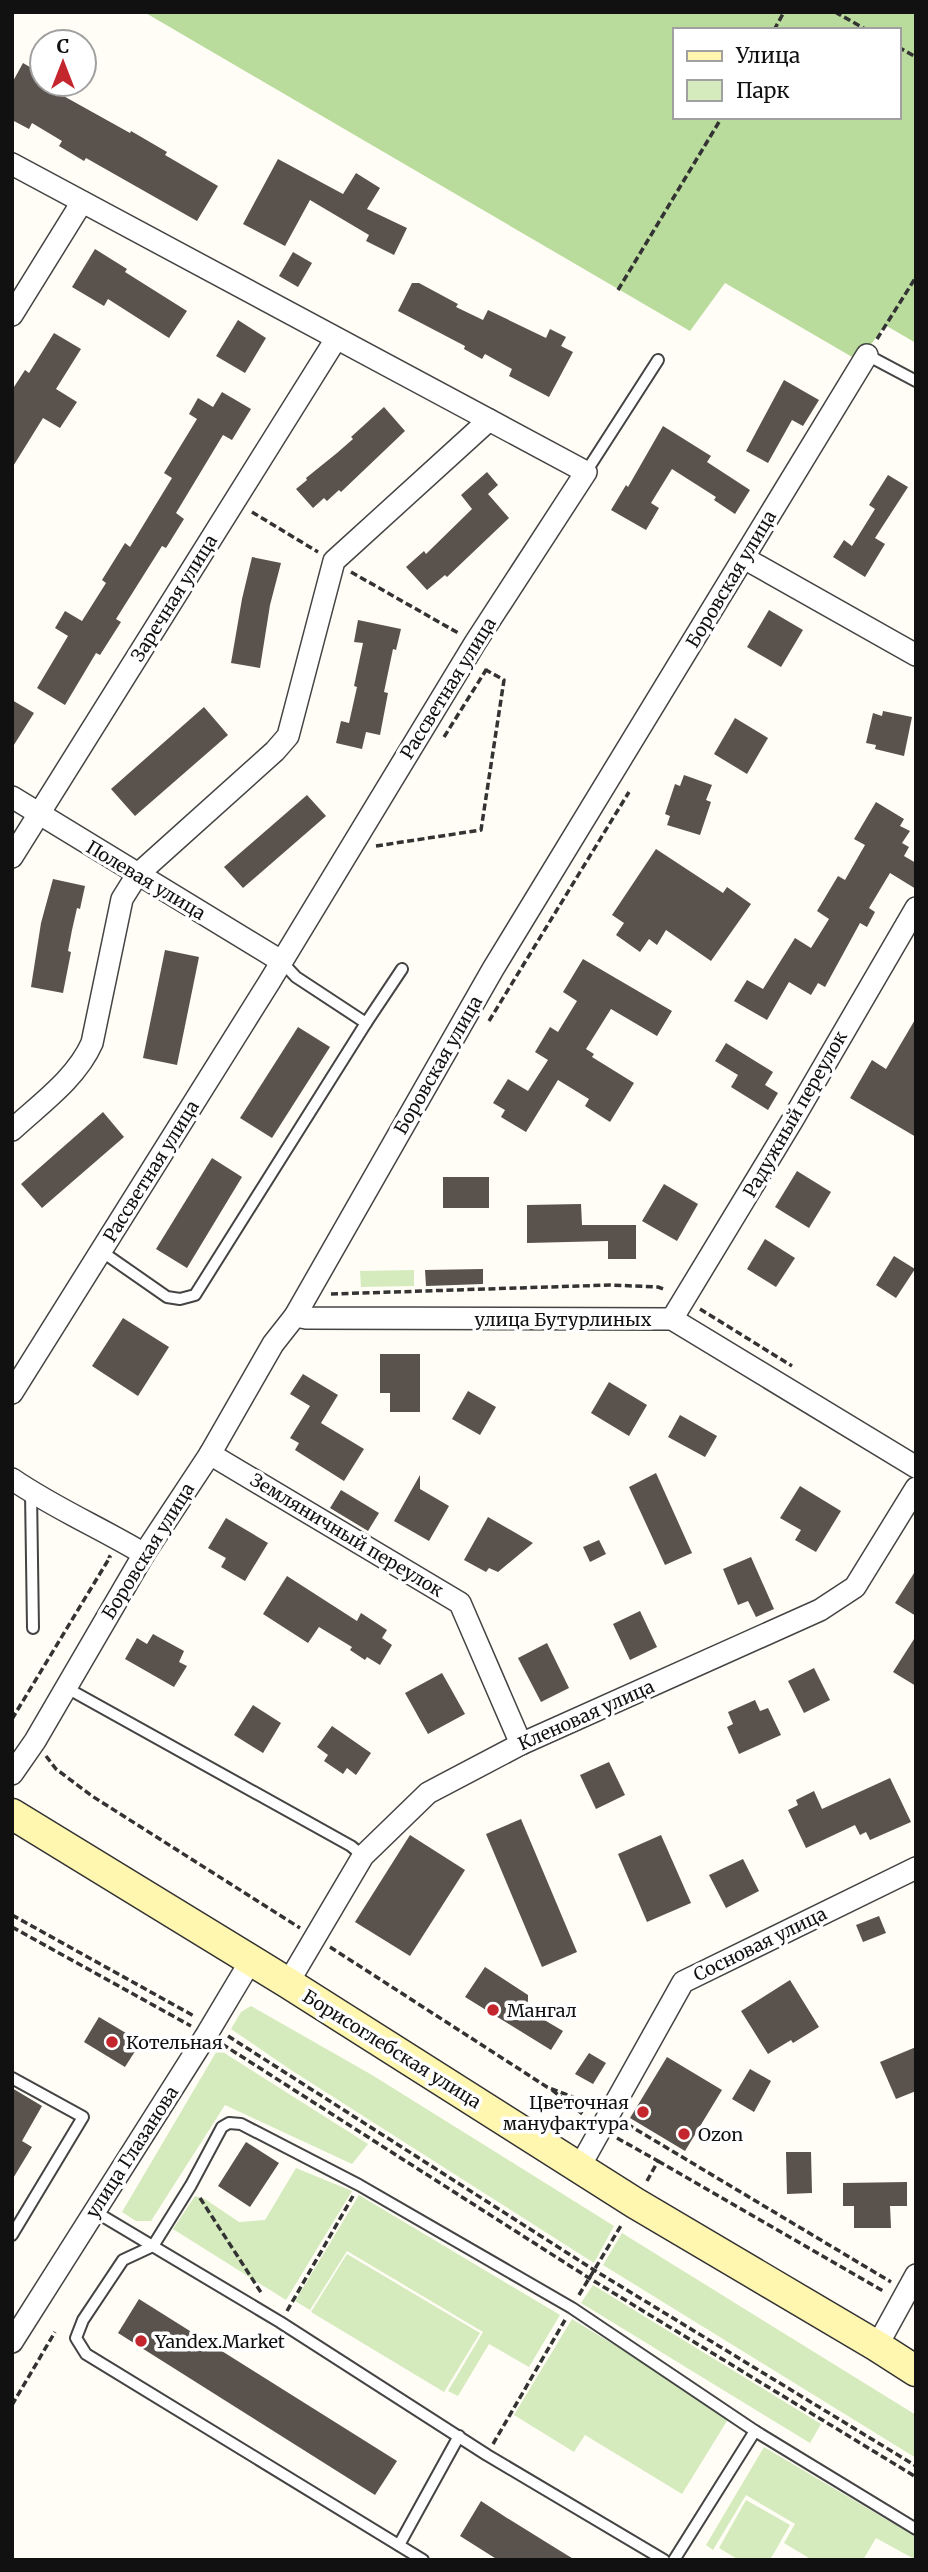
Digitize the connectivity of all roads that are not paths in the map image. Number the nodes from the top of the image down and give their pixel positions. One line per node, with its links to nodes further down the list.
1 (12, 164): 2 (street)
2 (82, 202): 3 (street); 4 (street)
3 (12, 316)
4 (337, 339): 8 (street); 13 (street, Заречная улица)
5 (867, 355): 7 (lane); 10 (street, Боровская улица)
6 (658, 360): 9 (lane)
7 (916, 381)
8 (489, 420): 9 (street); 15 (street)
9 (586, 472): 17 (street, Рассветная улица)
10 (744, 558): 11 (street); 22 (street, Боровская улица)
11 (916, 654)
12 (12, 797): 13 (street, Полевая улица)
13 (39, 814): 14 (street, Заречная улица); 15 (street, Полевая улица)
14 (12, 858)
15 (137, 875): 17 (street, Полевая улица); 20 (street)
16 (916, 908): 23 (street, Радужный переулок)
17 (281, 961): 19 (lane); 21 (street, Рассветная улица)
18 (401, 969): 19 (lane)
19 (366, 1023): 21 (lane)
20 (12, 1130)
21 (101, 1251): 24 (street, Рассветная улица)
22 (295, 1316): 23 (street, улица Бутурлиных); 25 (street, Боровская улица)
23 (672, 1319): 26 (street, улица Бутурлиных)
24 (12, 1393)
25 (209, 1454): 30 (street, Боровская улица); 33 (street, Земляничный переулок)
26 (916, 1467)
27 (12, 1479): 29 (street)
28 (916, 1488): 33 (street, Кленовая улица)
29 (31, 1492): 30 (street); 31 (lane)
30 (145, 1554): 32 (street, Боровская улица)
31 (33, 1628)
32 (65, 1687): 34 (street, Боровская улица); 36 (lane)
33 (520, 1744): 36 (street, Кленовая улица)
34 (12, 1774)
35 (12, 1814): 38 (street, Борисоглебская улица)
36 (363, 1856): 39 (street, Кленовая улица)
37 (916, 1868): 41 (street, Сосновая улица)
38 (250, 1962): 39 (street, Борисоглебская улица); 42 (street, улица Глазанова)
39 (288, 1983): 41 (street, Борисоглебская улица)
40 (12, 2078): 43 (lane)
41 (579, 2168): 47 (street, Борисоглебская улица)
42 (94, 2211): 44 (lane); 46 (street, улица Глазанова)
43 (12, 2235)
44 (153, 2246): 49 (lane); 50 (lane); 52 (lane)
45 (907, 2289): 47 (street)
46 (12, 2342)
47 (877, 2346): 48 (street, Борисоглебская улица)
48 (916, 2371)
49 (755, 2431): 51 (lane); 55 (lane)
50 (459, 2436): 52 (lane); 54 (lane)
51 (916, 2529)
52 (399, 2544): 53 (lane)
53 (423, 2560)
54 (664, 2560)
55 (674, 2560)

